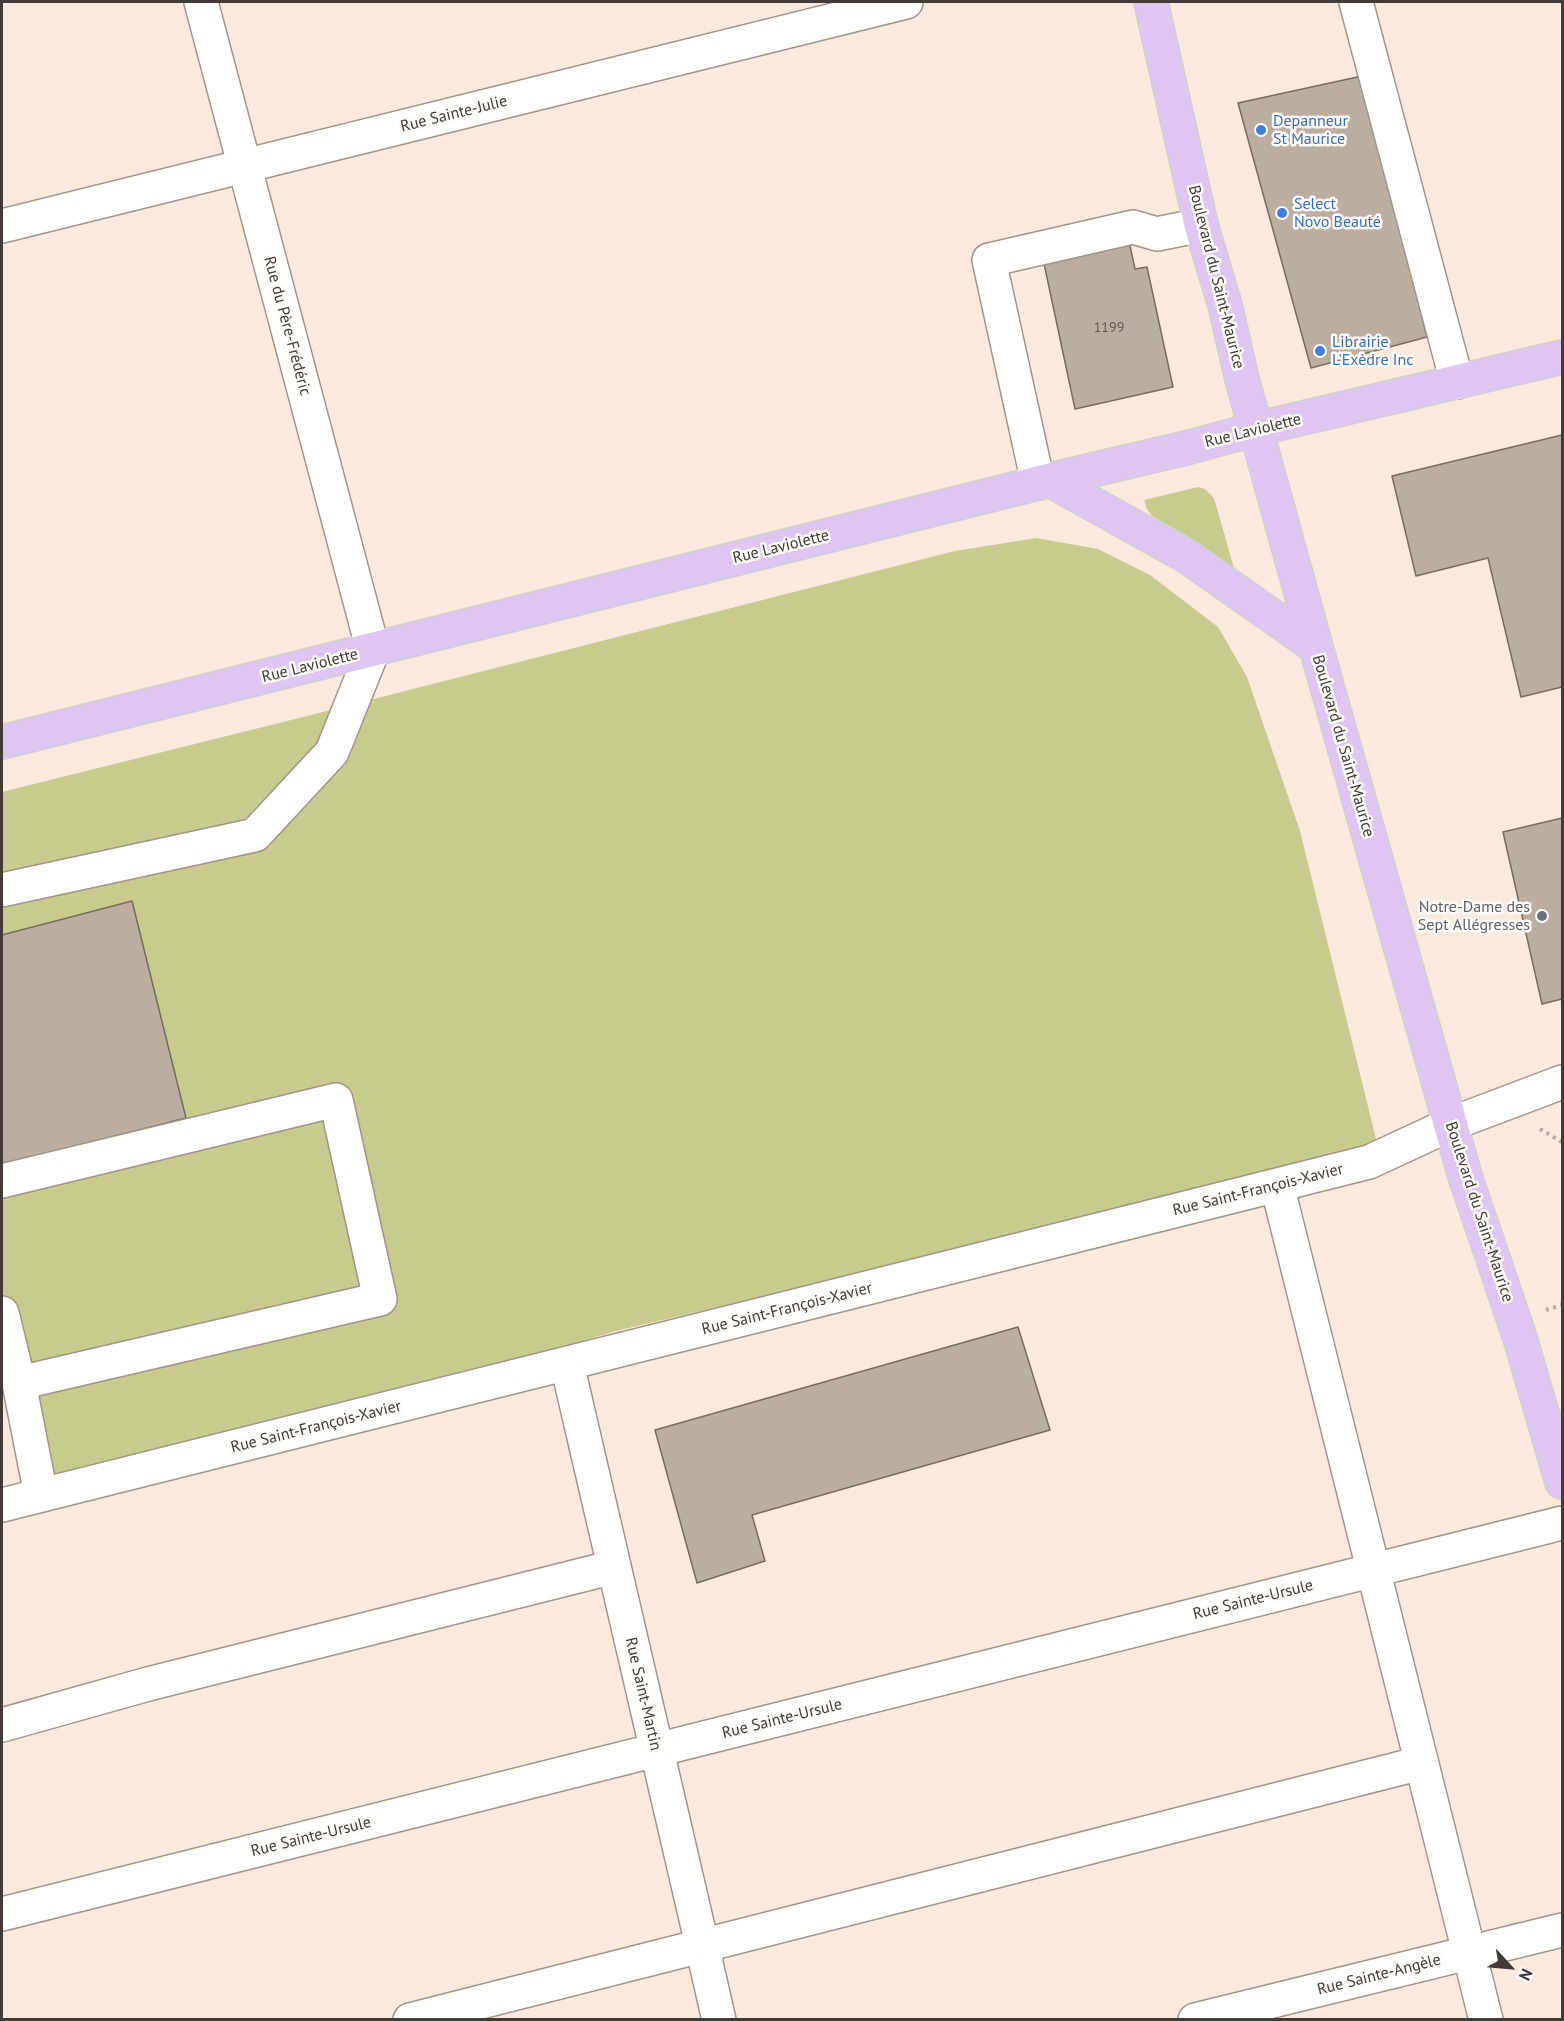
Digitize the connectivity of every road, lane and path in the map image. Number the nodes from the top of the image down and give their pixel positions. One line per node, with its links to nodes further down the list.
1 (201, 2): 5 (street, Rue du Père-Frédéric)
2 (897, 2): 5 (street, Rue Sainte-Julie)
3 (1151, 2): 6 (main road, Boulevard du Saint-Maurice)
4 (1356, 2): 9 (street)
5 (245, 166): 7 (street, Rue Sainte-Julie); 13 (street, Rue du Père-Frédéric)
6 (1201, 225): 10 (main road, Boulevard du Saint-Maurice); 11 (street)
7 (2, 226)
8 (1563, 357): 9 (main road, Rue Laviolette)
9 (1458, 382): 10 (main road, Rue Laviolette)
10 (1256, 429): 11 (main road, Rue Laviolette); 12 (main road, Boulevard du Saint-Maurice)
11 (1044, 481): 12 (main road); 13 (main road, Rue Laviolette)
12 (1316, 647): 17 (main road, Boulevard du Saint-Maurice)
13 (373, 650): 14 (main road, Rue Laviolette); 15 (street)
14 (2, 742)
15 (2, 890)
16 (1563, 1082): 17 (street, Rue Saint-François-Xavier)
17 (1452, 1124): 19 (street, Rue Saint-François-Xavier); 23 (main road, Boulevard du Saint-Maurice)
18 (2, 1181): 22 (street)
19 (1277, 1185): 21 (street, Rue Saint-François-Xavier); 28 (street)
20 (2, 1313): 22 (street)
21 (567, 1364): 24 (street, Rue Saint-François-Xavier); 27 (street, Rue Saint-Martin)
22 (11, 1367): 24 (street)
23 (1563, 1482)
24 (41, 1495): 25 (street, Rue Saint-François-Xavier)
25 (2, 1505)
26 (1563, 1523): 28 (street, Rue Sainte-Ursule)
27 (614, 1567): 29 (street); 30 (street, Rue Saint-Martin)
28 (1373, 1569): 30 (street, Rue Sainte-Ursule); 31 (street)
29 (2, 1725)
30 (657, 1750): 32 (street, Rue Sainte-Ursule); 34 (street, Rue Saint-Martin)
31 (1421, 1763): 34 (street); 35 (street)
32 (2, 1914)
33 (1563, 1930): 35 (street, Rue Sainte-Angèle)
34 (710, 1944): 36 (street); 37 (street)
35 (1469, 1953): 38 (street, Rue Sainte-Angèle); 39 (street)
36 (410, 2019)
37 (719, 2019)
38 (1195, 2019)
39 (1486, 2019)

